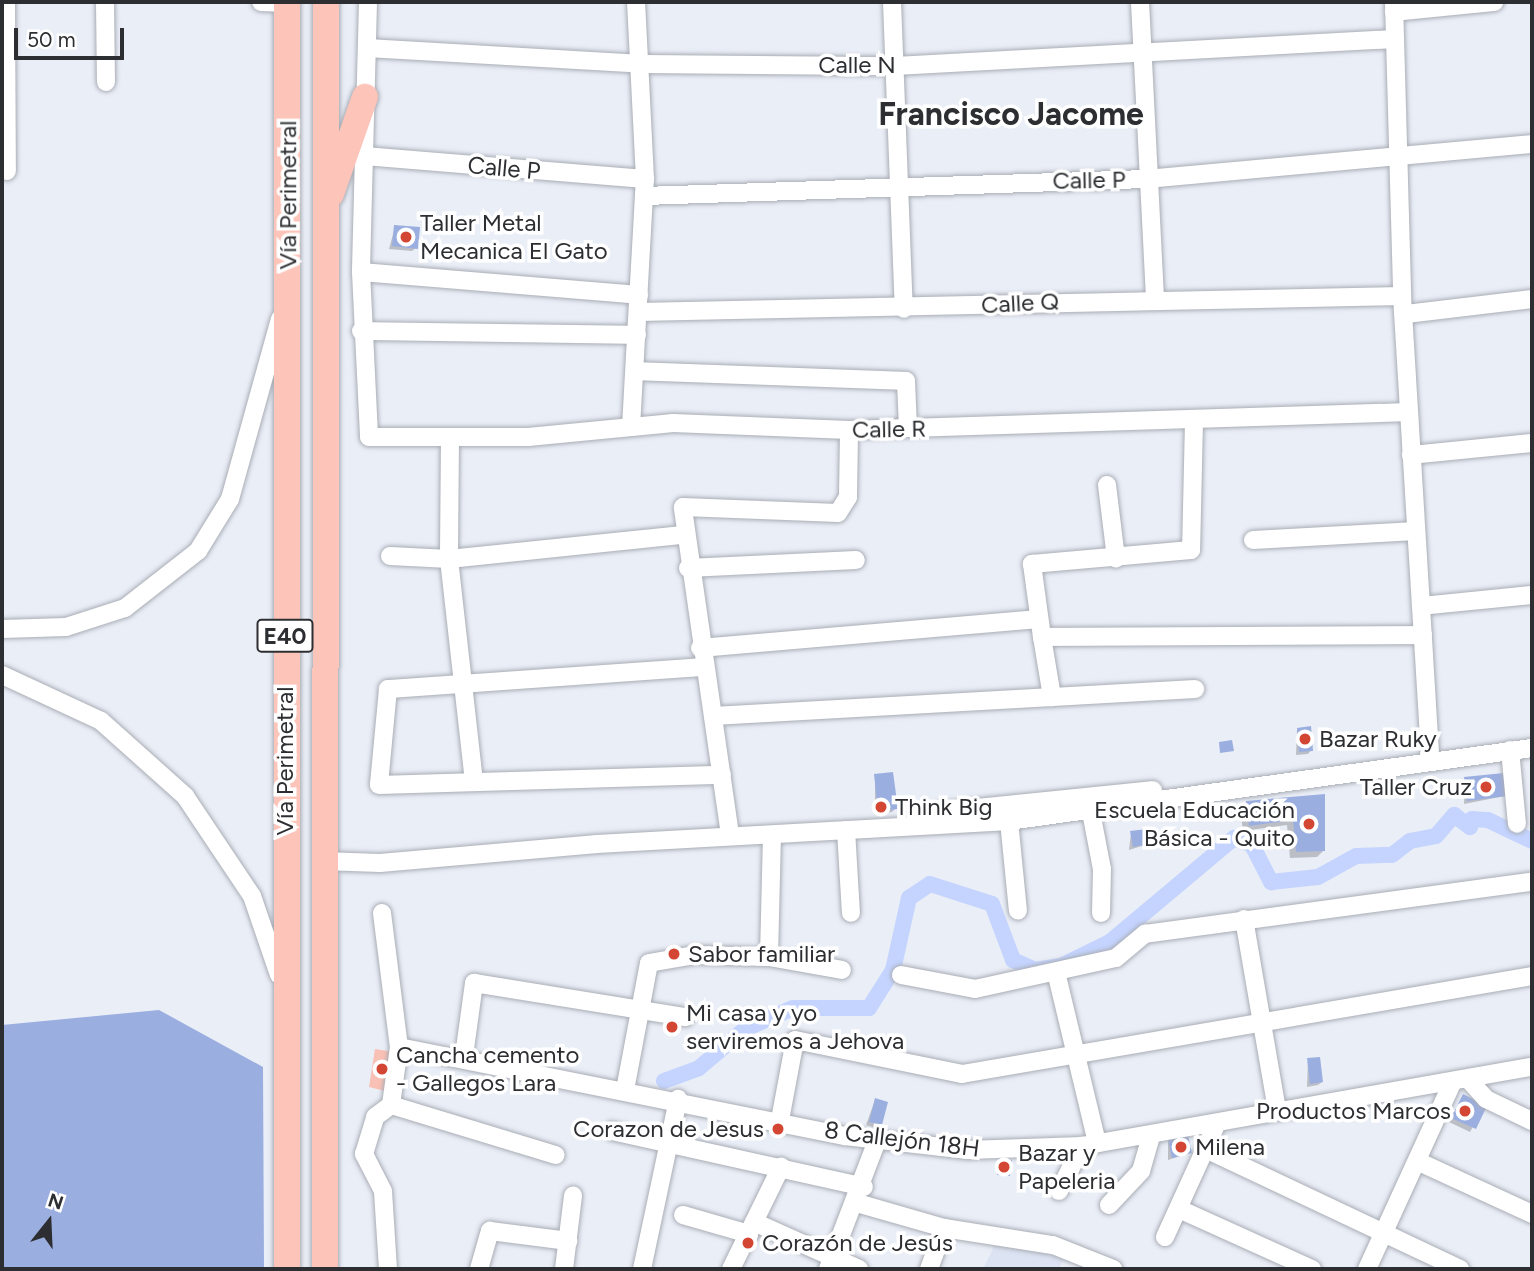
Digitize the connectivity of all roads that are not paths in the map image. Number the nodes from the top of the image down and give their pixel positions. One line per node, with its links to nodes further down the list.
1 (6, 2): 21 (street)
2 (105, 2): 16 (street)
3 (278, 2): 27 (highway, Vía Perimetral / E40)
4 (326, 2): 25 (highway, Vía Perimetral / E40)
5 (368, 2): 12 (street)
6 (636, 2): 14 (street)
7 (892, 2): 15 (street)
8 (1140, 2): 13 (street)
9 (1495, 2): 10 (street)
10 (1394, 7): 11 (street)
11 (1394, 39): 13 (street, Calle N); 20 (street)
12 (367, 48): 14 (street, Calle N); 17 (street)
13 (1141, 51): 15 (street, Calle N); 22 (street)
14 (643, 64): 15 (street, Calle N); 24 (street)
15 (895, 66): 23 (street)
16 (106, 82)
17 (365, 97): 19 (street); 25 (highway)
18 (1532, 145): 20 (street, Calle P)
19 (364, 156): 24 (street, Calle P); 26 (street)
20 (1397, 159): 22 (street, Calle P); 31 (street)
21 (7, 171)
22 (1147, 179): 23 (street, Calle P); 28 (street)
23 (900, 185): 24 (street, Calle P); 32 (street)
24 (644, 187): 30 (street)
25 (325, 208): 79 (highway, Vía Perimetral / E40)
26 (360, 272): 30 (street, Calle Q); 33 (street)
27 (288, 289): 55 (street); 94 (highway, Vía Perimetral / E40)
28 (1155, 297): 31 (street, Calle Q); 32 (street, Calle Q)
29 (1532, 299): 31 (street, Calle Q)
30 (638, 303): 32 (street, Calle Q); 34 (street)
31 (1404, 305): 36 (street)
32 (904, 309)
33 (361, 331): 34 (street); 41 (street, Calle R)
34 (637, 335): 35 (street)
35 (635, 371): 38 (street); 39 (street)
36 (1409, 412): 37 (street, Calle R); 43 (street)
37 (1194, 421): 39 (street, Calle R); 49 (street)
38 (631, 427): 40 (street, Calle R); 41 (street, Calle R)
39 (908, 428): 40 (street, Calle R)
40 (849, 430): 46 (street)
41 (450, 438): 50 (street)
42 (1532, 443): 43 (street)
43 (1411, 455): 45 (street)
44 (1107, 485): 49 (street)
45 (1416, 531): 47 (street); 54 (street)
46 (683, 536): 50 (street); 52 (street)
47 (1253, 540)
48 (390, 556): 50 (street)
49 (1116, 558): 56 (street)
50 (449, 559): 61 (street)
51 (856, 560): 52 (street)
52 (688, 568): 58 (street)
53 (1532, 595): 54 (street)
54 (1421, 606): 57 (street)
55 (2, 629)
56 (1041, 629): 57 (street); 58 (street); 63 (street)
57 (1423, 635): 67 (street)
58 (700, 648): 59 (street)
59 (703, 667): 61 (street); 64 (street)
60 (2, 675): 94 (street)
61 (467, 682): 70 (street); 70 (street)
62 (1195, 689): 63 (street)
63 (1052, 697): 64 (street)
64 (713, 716): 68 (street)
65 (1532, 748): 66 (street)
66 (1510, 750): 67 (street); 74 (street)
67 (1430, 760): 69 (street)
68 (722, 775): 70 (street); 75 (street)
69 (1265, 781): 71 (street); 72 (street)
70 (474, 782)
71 (1091, 812): 73 (street); 84 (street)
72 (930, 818): 73 (street); 75 (street); 76 (street)
73 (1009, 821): 81 (street)
74 (1517, 824)
75 (729, 828): 78 (street)
76 (846, 830): 77 (street); 83 (street)
77 (772, 835): 78 (street); 86 (street)
78 (597, 844): 79 (street)
79 (323, 862): 130 (highway, Vía Perimetral / E40)
80 (1532, 882): 85 (street)
81 (1018, 911)
82 (383, 913): 95 (street)
83 (851, 913)
84 (1101, 913)
85 (1244, 919): 89 (street); 93 (street)
86 (769, 957): 87 (street); 91 (street)
87 (842, 970)
88 (901, 975): 89 (street)
89 (1057, 976): 97 (street)
90 (1532, 976): 93 (street)
91 (642, 1008): 92 (street); 96 (street); 100 (street)
92 (685, 1017)
93 (1259, 1024): 97 (street); 103 (street)
94 (287, 1027): 129 (highway, Vía Perimetral / E40)
95 (399, 1047): 96 (street, 8 Callejón 18H); 102 (street)
96 (464, 1056): 100 (street, 8 Callejón 18H)
97 (1080, 1056): 104 (street); 111 (street)
98 (1532, 1067): 99 (street, 8 Callejón 18H)
99 (1461, 1080): 103 (street, 8 Callejón 18H); 105 (street); 114 (street)
100 (625, 1090): 101 (street, 8 Callejón 18H)
101 (678, 1099): 104 (street, 8 Callejón 18H); 110 (street)
102 (391, 1105): 113 (street); 131 (street)
103 (1277, 1111): 106 (street, 8 Callejón 18H)
104 (780, 1120): 109 (street, 8 Callejón 18H)
105 (1532, 1121)
106 (1216, 1125): 108 (street, 8 Callejón 18H); 112 (street)
107 (612, 1130): 110 (street)
108 (1151, 1135): 111 (street, 8 Callejón 18H); 119 (street)
109 (877, 1141): 111 (street, 8 Callejón 18H); 117 (street)
110 (667, 1142): 115 (street); 134 (street)
111 (1090, 1144): 116 (street)
112 (1208, 1150): 120 (street); 125 (street)
113 (556, 1155)
114 (1417, 1161): 121 (street); 125 (street)
115 (781, 1167): 117 (street); 123 (street)
116 (1059, 1191)
117 (861, 1195): 124 (street); 128 (street)
118 (573, 1196): 127 (street)
119 (1109, 1205)
120 (1179, 1209): 126 (street); 139 (street)
121 (1532, 1214)
122 (683, 1216): 123 (street)
123 (751, 1228): 128 (street); 135 (street)
124 (944, 1228): 137 (street); 138 (street)
125 (1383, 1235): 140 (street); 141 (street)
126 (1166, 1237)
127 (568, 1241): 132 (street); 133 (street)
128 (830, 1263): 136 (street)
129 (287, 1269)
130 (325, 1269)
131 (388, 1269)
132 (479, 1269)
133 (564, 1269)
134 (642, 1269)
135 (731, 1269)
136 (859, 1269)
137 (929, 1269)
138 (1113, 1269)
139 (1312, 1269)
140 (1367, 1269)
141 (1460, 1269)

